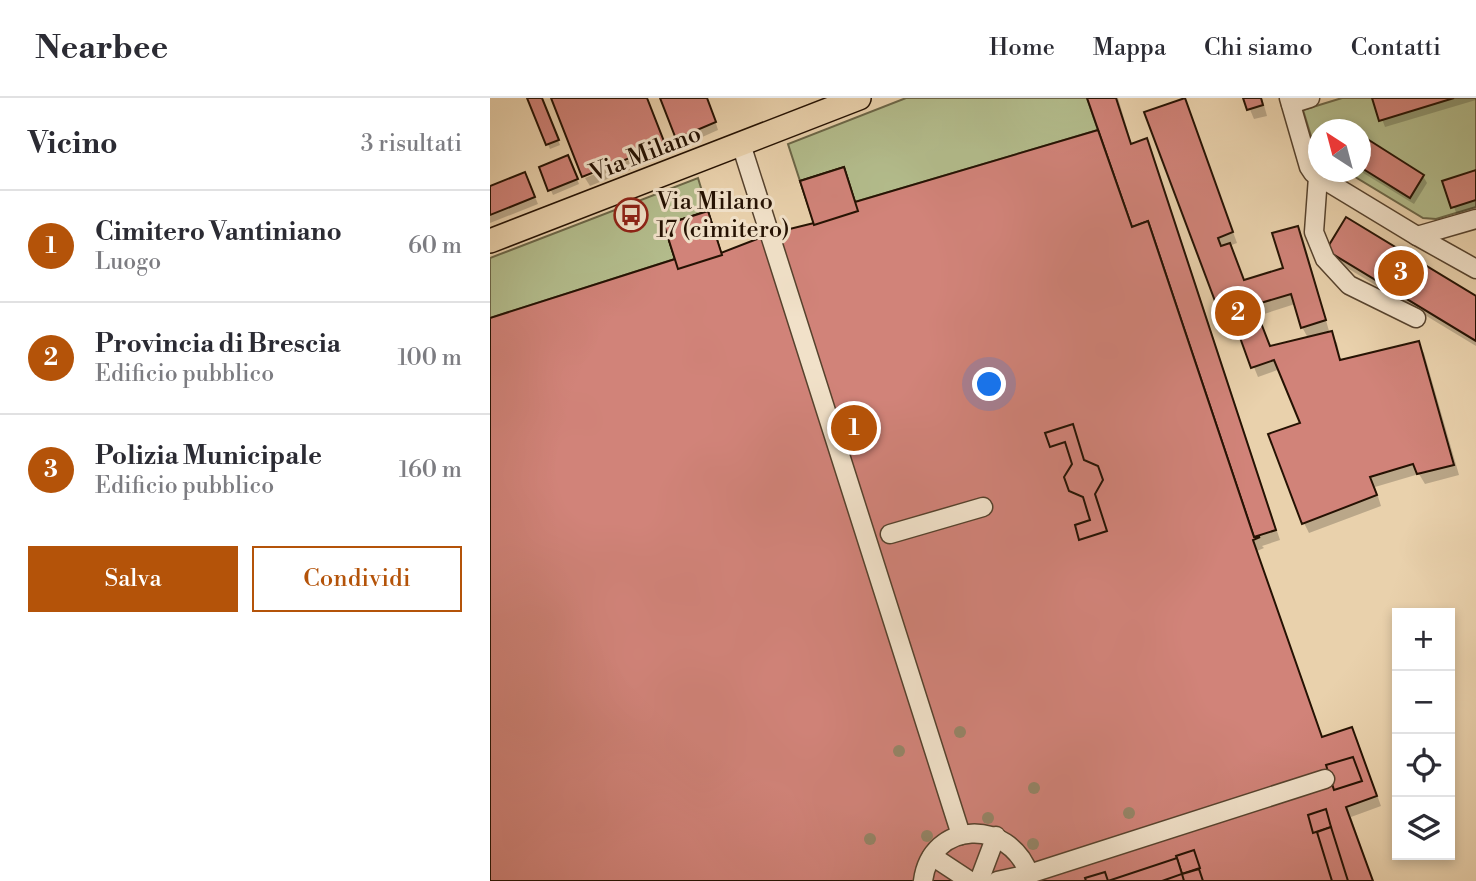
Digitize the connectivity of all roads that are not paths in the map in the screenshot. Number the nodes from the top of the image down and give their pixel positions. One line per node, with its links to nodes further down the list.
1 (859, 98): 4 (main road, Via Milano)
2 (1310, 98): 3 (street)
3 (1290, 101): 5 (street)
4 (741, 144): 10 (main road, Via Milano); 16 (street)
5 (1308, 164)
6 (1318, 182): 12 (street)
7 (1326, 182): 9 (street)
8 (1476, 219): 9 (street)
9 (1417, 236): 11 (street)
10 (490, 241)
11 (1476, 269)
12 (1416, 318)
13 (983, 507): 14 (street)
14 (890, 534)
15 (1325, 779): 19 (street)
16 (961, 835): 17 (street); 18 (street)
17 (996, 836): 19 (street); 22 (street)
18 (932, 856): 20 (street); 21 (street)
19 (1029, 874): 23 (street)
20 (923, 881)
21 (970, 881)
22 (979, 881)
23 (997, 881)

